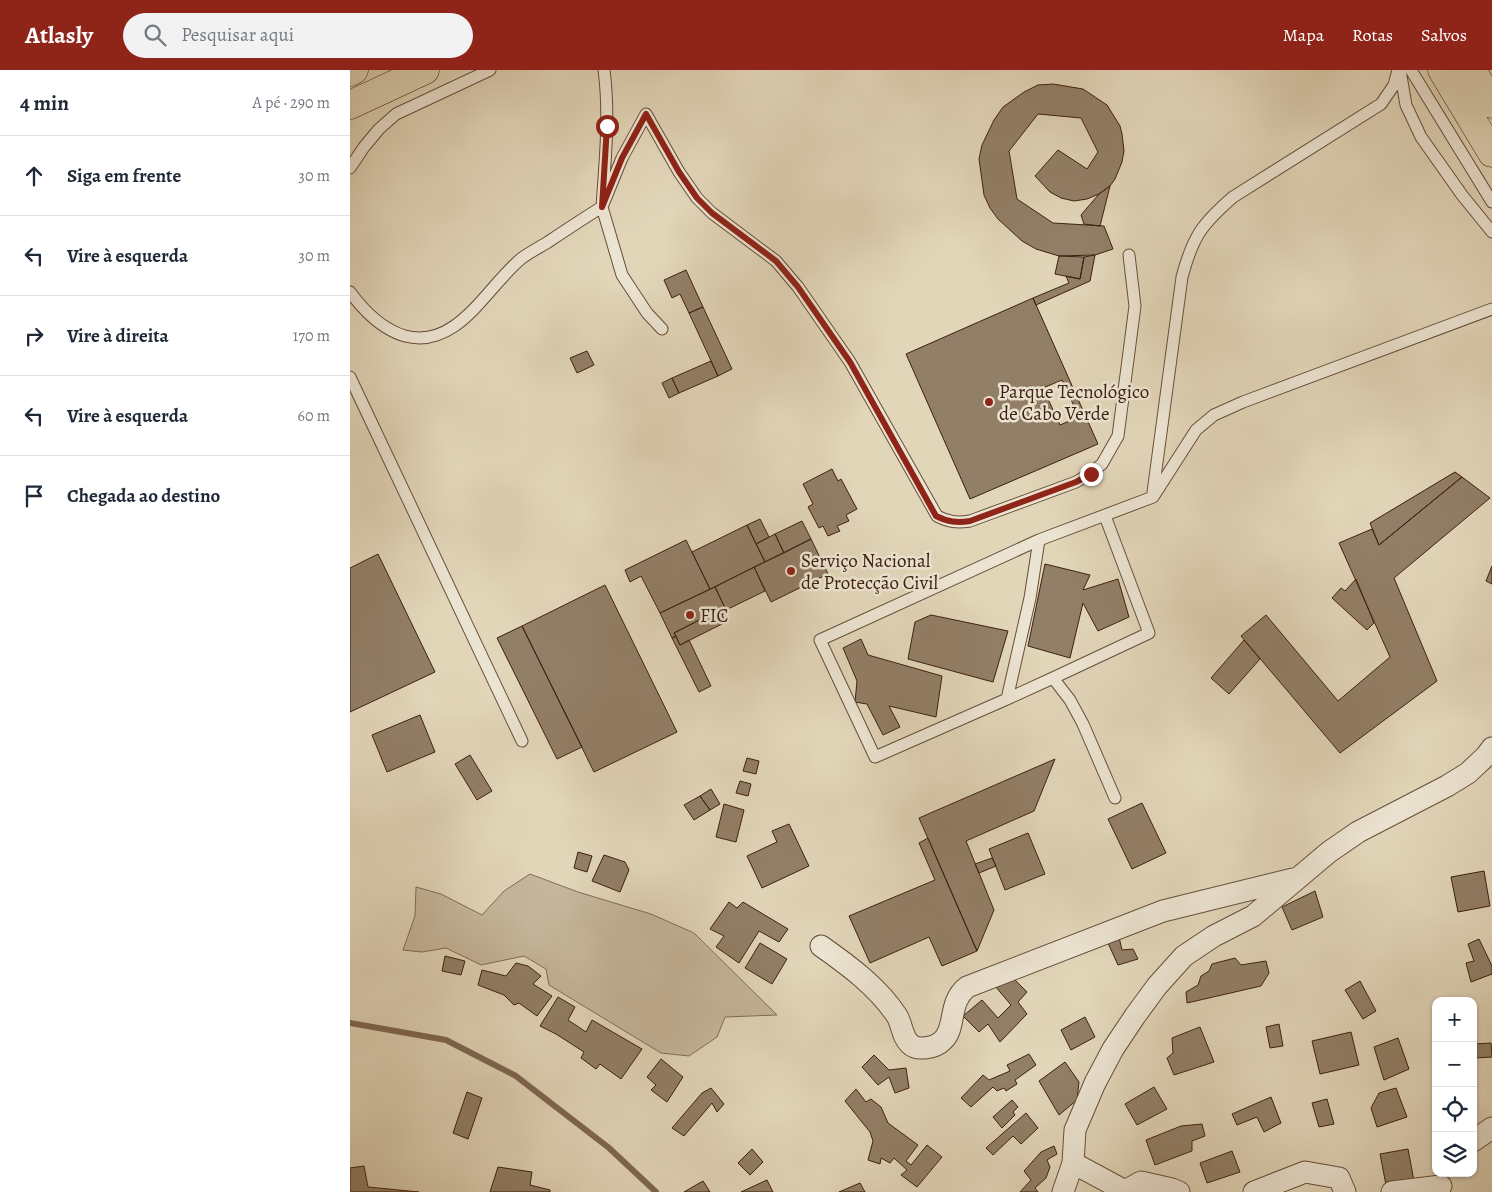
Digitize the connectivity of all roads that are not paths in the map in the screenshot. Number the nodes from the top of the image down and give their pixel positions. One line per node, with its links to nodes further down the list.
1 (354, 70): 9 (main road)
2 (425, 70): 11 (main road)
3 (490, 70): 13 (lane)
4 (604, 70): 15 (lane)
5 (1399, 70): 16 (lane); 22 (lane)
6 (1411, 70): 14 (lane)
7 (1442, 70): 12 (main road)
8 (1472, 70): 10 (main road)
9 (350, 72)
10 (1492, 104)
11 (350, 105)
12 (1492, 153)
13 (350, 168)
14 (1492, 202)
15 (602, 207): 17 (lane); 18 (lane); 20 (lane)
16 (1492, 232)
17 (1129, 255)
18 (350, 292)
19 (1492, 309): 22 (lane)
20 (662, 329)
21 (350, 377): 27 (lane)
22 (1153, 497): 23 (lane)
23 (1105, 516): 24 (lane); 25 (lane)
24 (1038, 540): 26 (lane); 26 (lane)
25 (1053, 678): 26 (lane); 29 (lane)
26 (1007, 699)
27 (522, 741)
28 (1492, 748): 30 (street)
29 (1115, 798)
30 (1298, 877): 31 (street); 34 (street)
31 (821, 946)
32 (1492, 1128): 33 (street)
33 (1477, 1138)
34 (1073, 1163): 36 (street); 37 (street)
35 (1444, 1184): 40 (street)
36 (1063, 1192)
37 (1180, 1192)
38 (1254, 1192): 39 (street)
39 (1345, 1192)
40 (1392, 1192)

